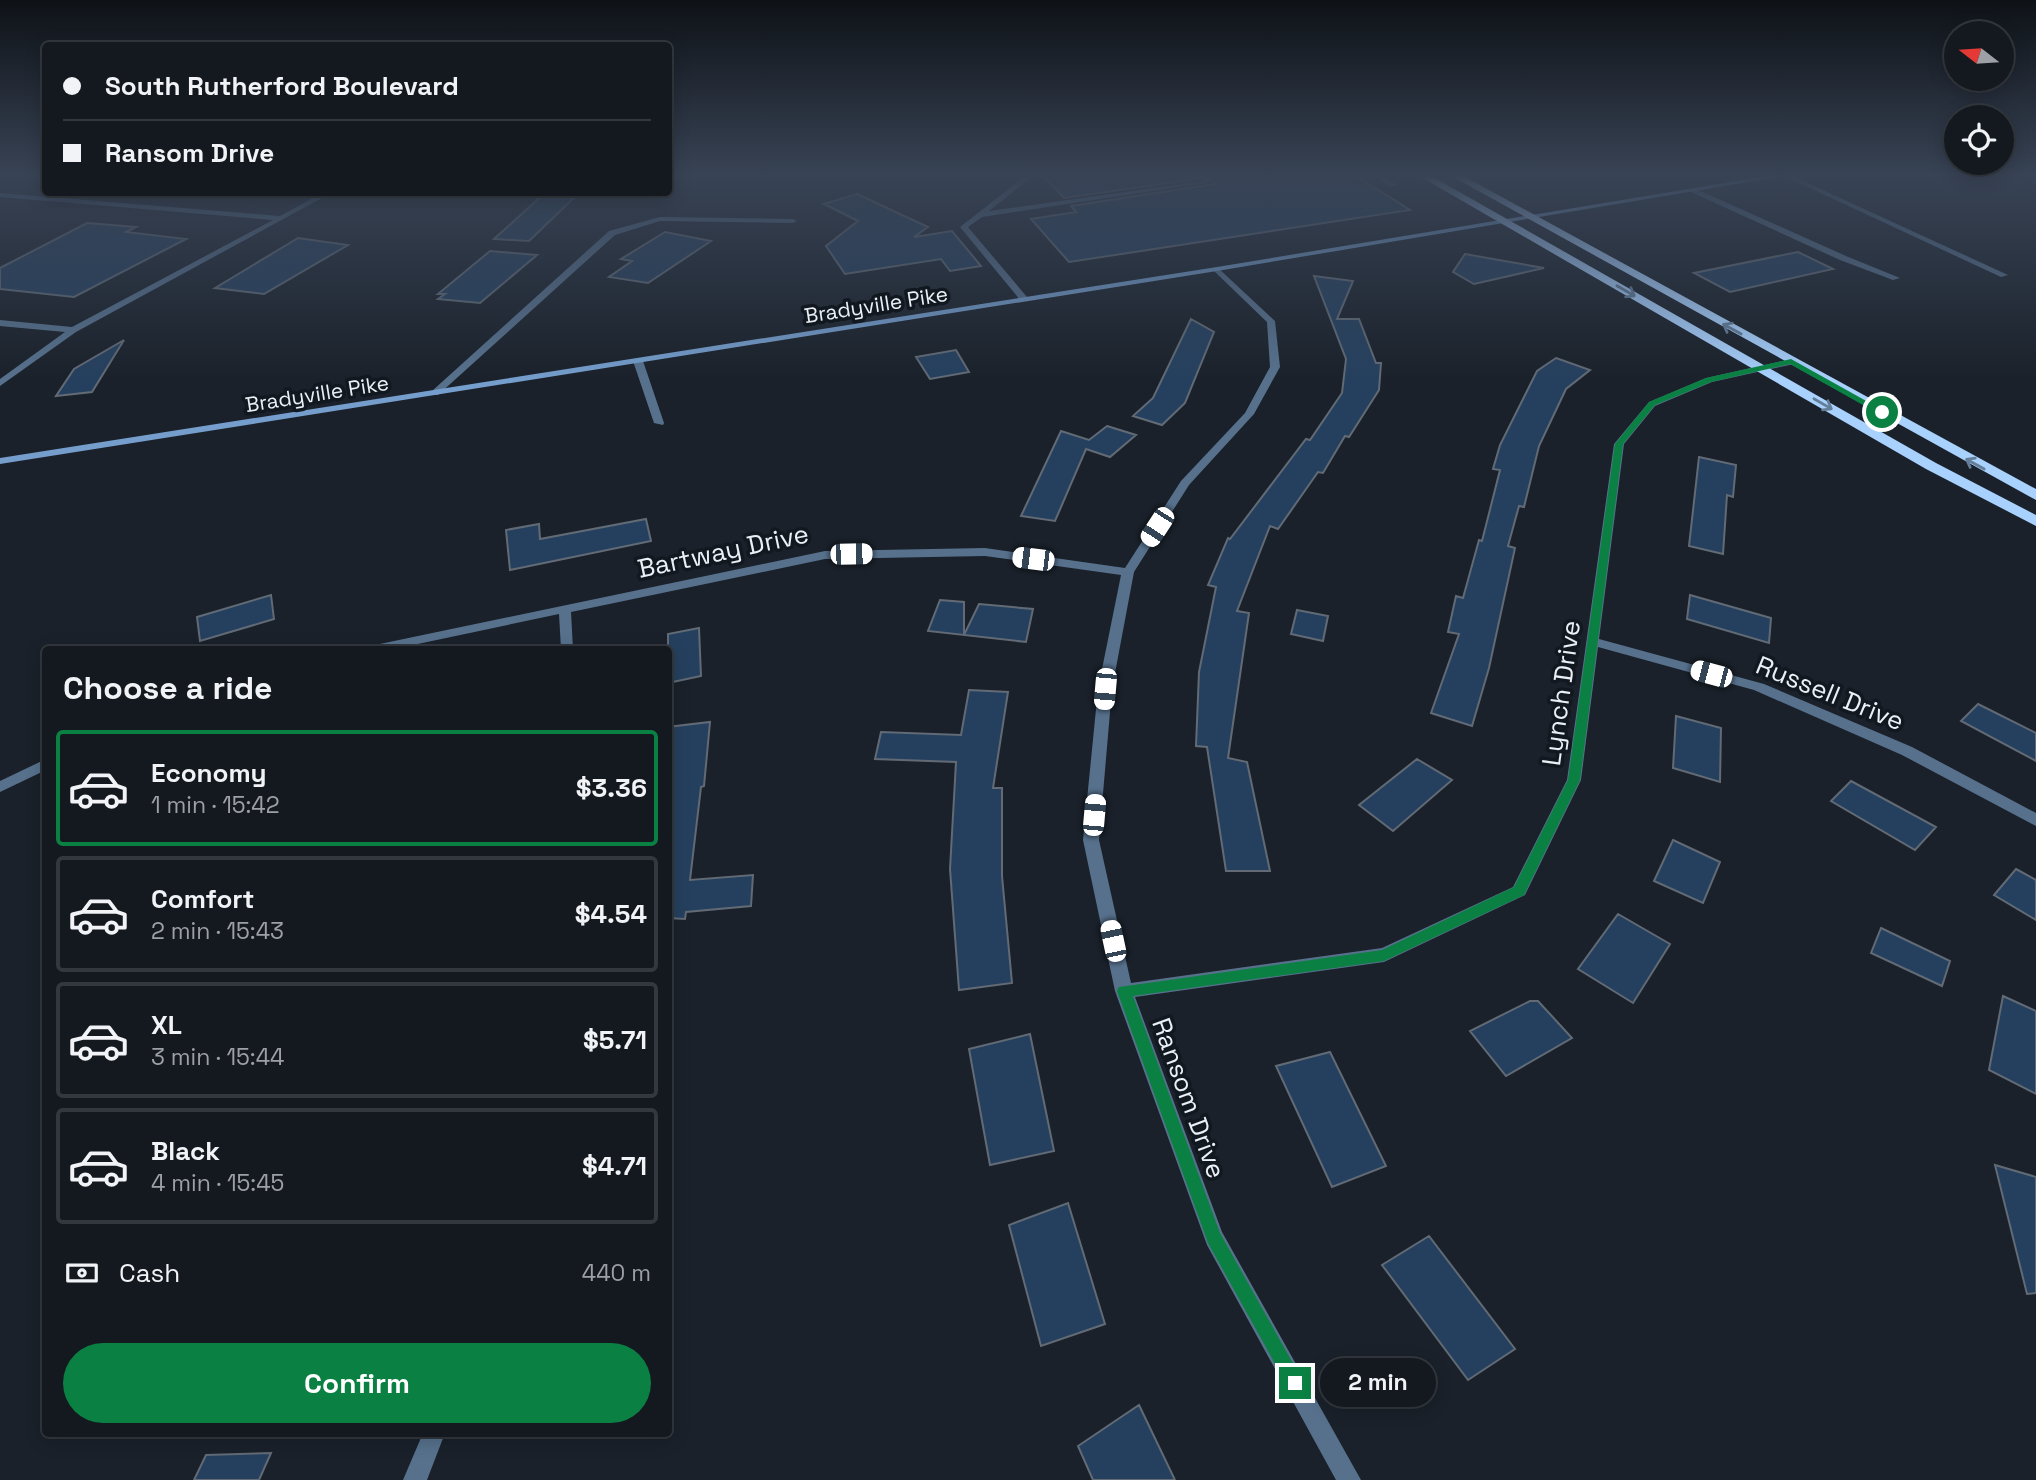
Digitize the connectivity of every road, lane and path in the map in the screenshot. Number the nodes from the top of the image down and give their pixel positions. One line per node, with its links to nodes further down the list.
1 (236, 242): 14 (street)
2 (601, 242): 19 (street)
3 (977, 242): 12 (street)
4 (1377, 242): 9 (main road, Bradyville Pike)
5 (1540, 242): 17 (highway, one-way to 17)
6 (1576, 242): 16 (highway, one-way to 6)
7 (1808, 242): 11 (street)
8 (1932, 242): 10 (street)
9 (1217, 269): 12 (main road, Bradyville Pike); 24 (street, Ransom Drive)
10 (2004, 275)
11 (1896, 278)
12 (1024, 299): 15 (main road, Bradyville Pike)
13 (0, 323): 14 (street)
14 (73, 330): 18 (street)
15 (638, 361): 19 (main road, Bradyville Pike); 20 (street)
16 (1791, 362): 17 (street, Lynch Drive); 22 (highway, one-way to 16)
17 (1760, 368): 23 (highway, one-way to 23); 26 (street, Lynch Drive)
18 (0, 383)
19 (435, 393): 21 (main road, Bradyville Pike)
20 (659, 423)
21 (0, 461)
22 (2036, 495)
23 (2036, 521)
24 (1128, 572): 25 (street, Bartway Drive); 32 (street, Ransom Drive)
25 (565, 609): 27 (street, Bartway Drive); 28 (street)
26 (1592, 641): 31 (street, Russell Drive); 32 (street, Lynch Drive)
27 (389, 646)
28 (567, 646)
29 (42, 766): 30 (street)
30 (0, 787)
31 (2036, 820)
32 (1124, 991): 35 (street, Ransom Drive)
33 (432, 1437): 34 (street)
34 (415, 1480)
35 (1349, 1480)

